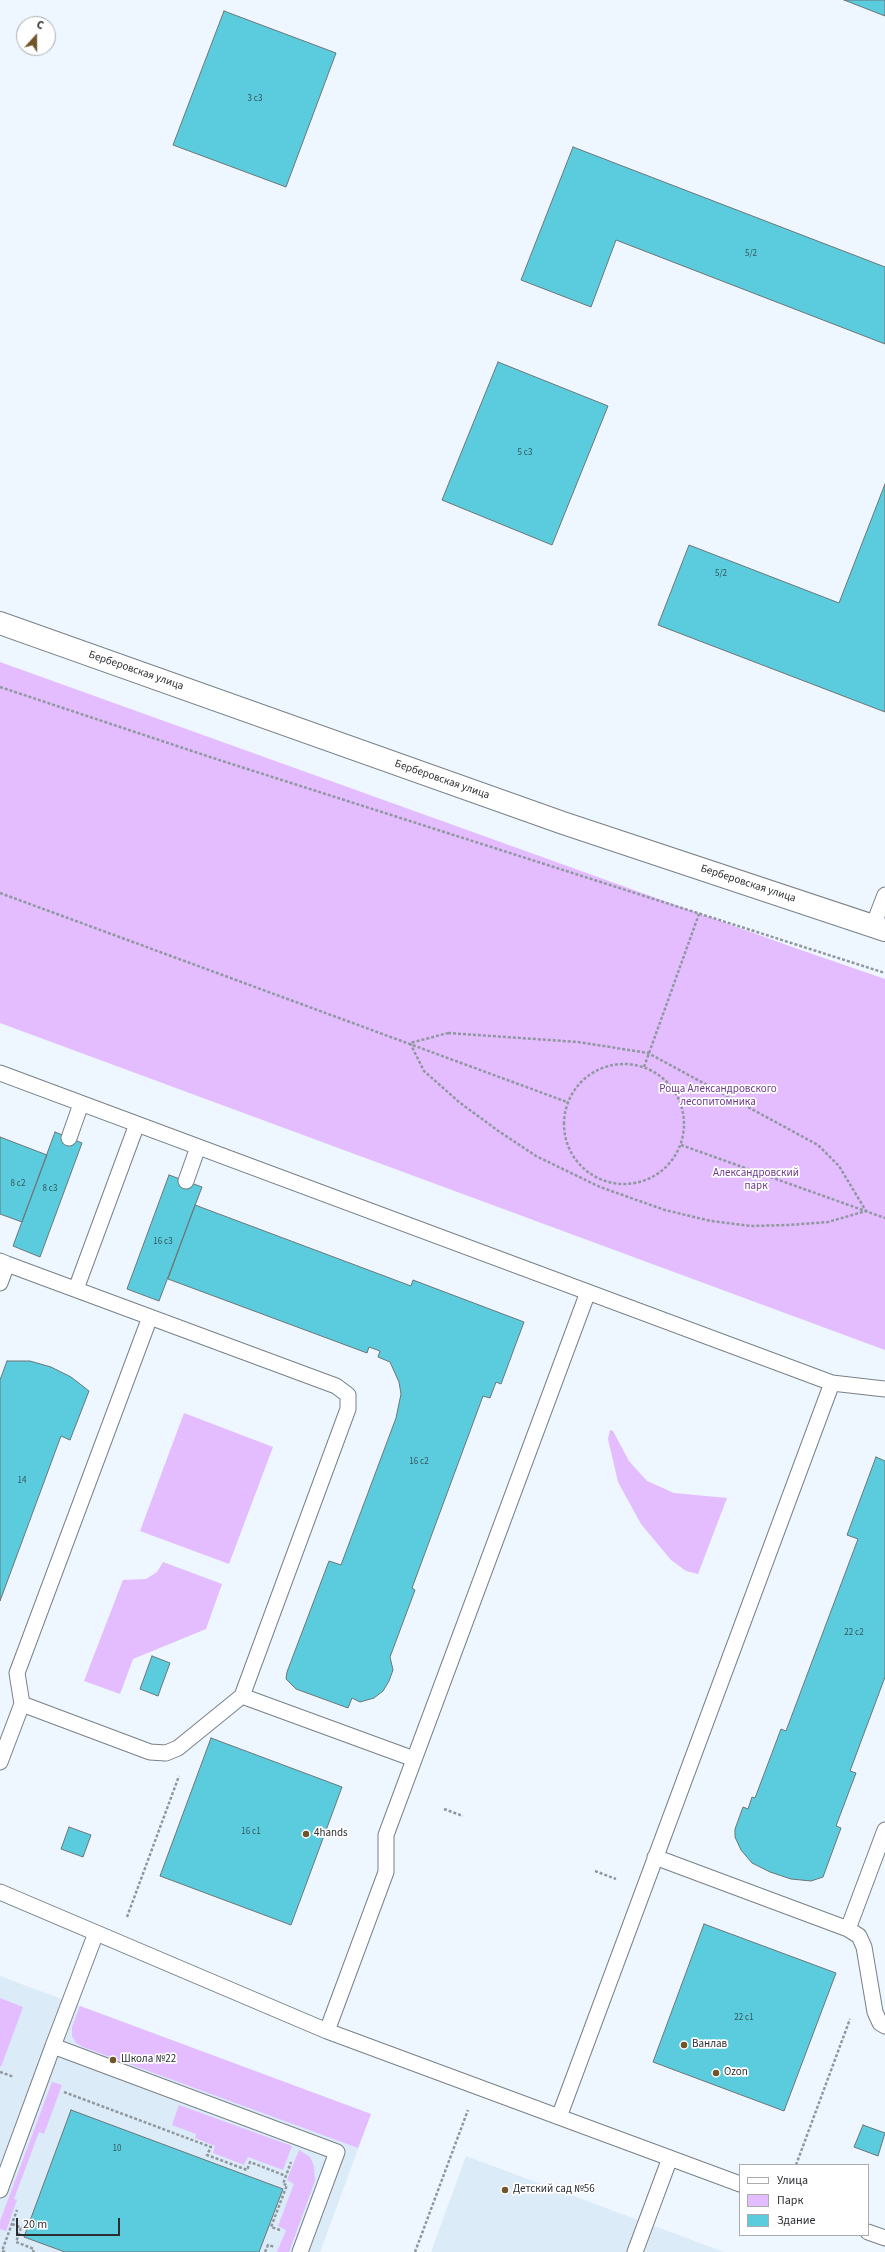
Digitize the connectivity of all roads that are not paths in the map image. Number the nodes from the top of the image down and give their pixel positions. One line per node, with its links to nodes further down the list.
1 (0, 623): 3 (street, Берберовская улица)
2 (885, 895): 3 (lane)
3 (879, 928)
4 (0, 1073): 5 (lane)
5 (81, 1104): 6 (lane); 7 (lane)
6 (137, 1124): 8 (lane); 12 (lane)
7 (69, 1138)
8 (198, 1147): 9 (lane); 13 (lane)
9 (186, 1181)
10 (4, 1262): 11 (lane); 12 (lane)
11 (0, 1283)
12 (76, 1289): 14 (lane)
13 (588, 1292): 15 (lane); 19 (lane)
14 (150, 1317): 17 (lane); 18 (lane)
15 (832, 1383): 16 (lane); 22 (lane)
16 (885, 1389)
17 (242, 1696): 18 (lane); 19 (lane)
18 (22, 1704): 20 (lane)
19 (414, 1759): 27 (lane)
20 (0, 1762)
21 (885, 1830): 24 (lane)
22 (655, 1857): 24 (lane); 29 (lane)
23 (0, 1892): 25 (lane)
24 (848, 1929): 26 (lane)
25 (96, 1933): 27 (lane); 28 (lane)
26 (885, 2026)
27 (327, 2030): 29 (lane)
28 (53, 2046): 32 (lane); 35 (lane)
29 (559, 2116): 30 (lane)
30 (670, 2158): 31 (lane); 36 (lane)
31 (739, 2184)
32 (0, 2190)
33 (869, 2232): 34 (lane)
34 (885, 2238)
35 (300, 2252)
36 (635, 2252)

